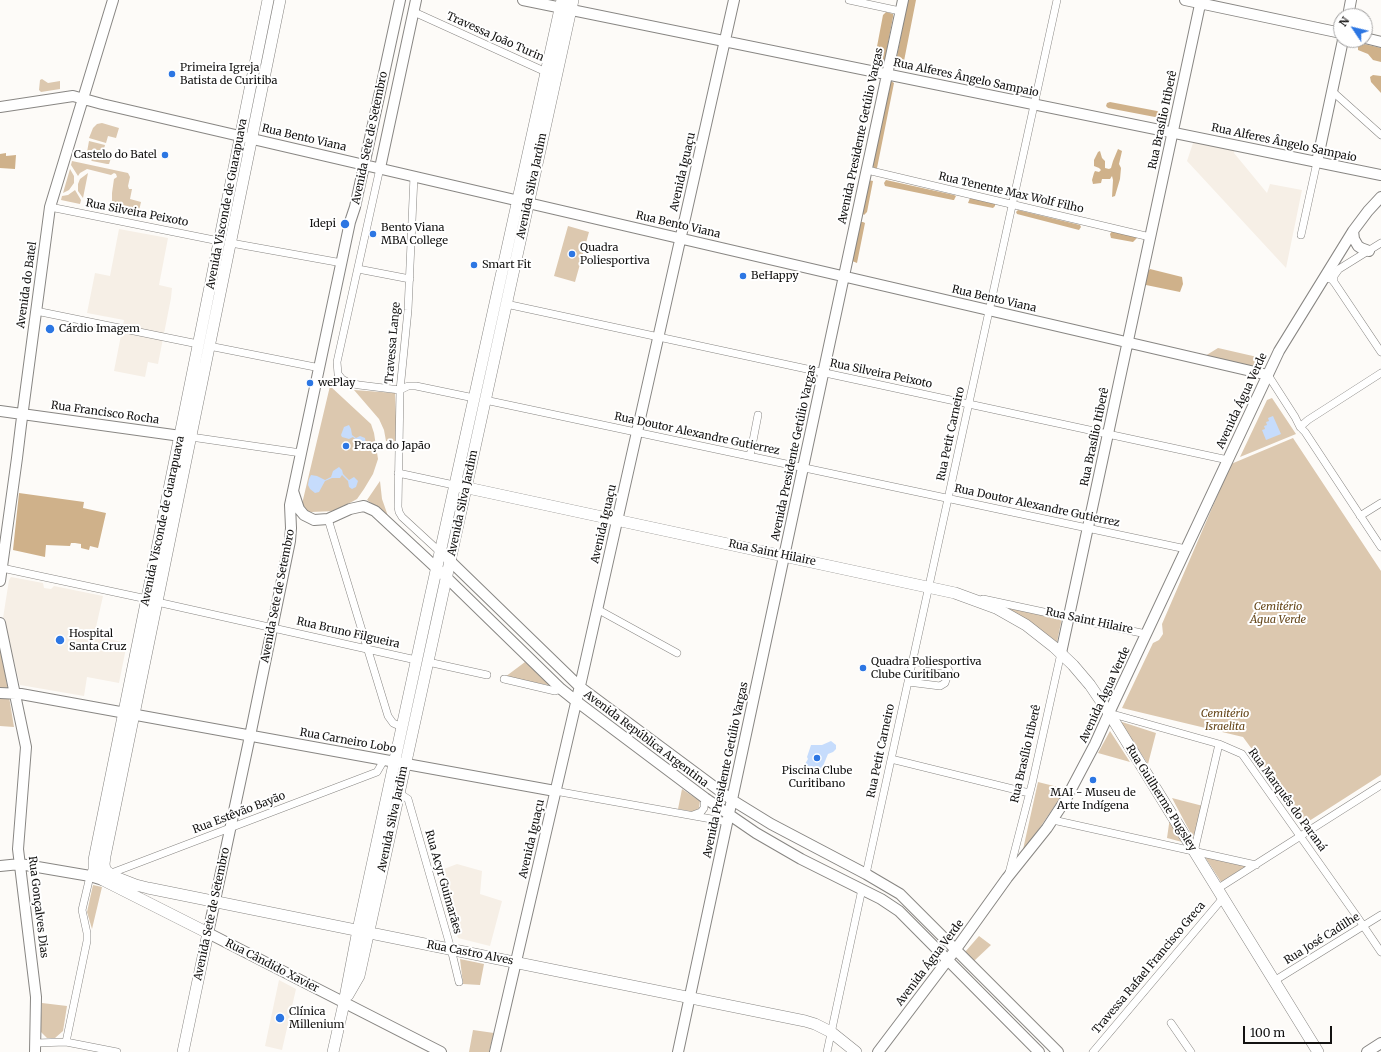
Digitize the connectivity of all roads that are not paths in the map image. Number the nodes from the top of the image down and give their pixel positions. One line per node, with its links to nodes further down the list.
1 (113, 0): 25 (main road, Avenida do Batel)
2 (268, 0): 23 (main road, Avenida Visconde de Guarapuava)
3 (280, 0): 20 (main road, Avenida Visconde de Guarapuava)
4 (400, 0): 35 (main road, Avenida Sete de Setembro)
5 (416, 0): 16 (main road, Avenida Sete de Setembro)
6 (523, 0): 13 (main road, Rua Alferes Ângelo Sampaio)
7 (734, 0): 18 (main road, Avenida Iguaçu)
8 (850, 0): 15 (street)
9 (903, 0): 15 (main road, Avenida Presidente Getúlio Vargas)
10 (1058, 0): 26 (street, Rua Petit Carneiro)
11 (1186, 0): 12 (main road)
12 (1201, 2): 17 (main road); 30 (main road, Rua Brasílio Itiberê)
13 (561, 4): 14 (main road, Rua Alferes Ângelo Sampaio); 21 (main road, Avenida Silva Jardim)
14 (572, 5): 18 (main road, Rua Alferes Ângelo Sampaio); 28 (main road, Avenida Silva Jardim)
15 (900, 11): 22 (main road, Avenida Presidente Getúlio Vargas)
16 (414, 12): 21 (street, Travessa João Turin); 36 (main road, Avenida Sete de Setembro)
17 (1333, 31)
18 (725, 41): 22 (main road, Rua Alferes Ângelo Sampaio); 50 (main road, Avenida Iguaçu)
19 (1341, 48): 24 (main road)
20 (266, 70): 23 (main road); 33 (main road, Avenida Visconde de Guarapuava)
21 (546, 72): 29 (main road, Avenida Silva Jardim)
22 (887, 74): 26 (main road, Rua Alferes Ângelo Sampaio); 37 (main road, Avenida Presidente Getúlio Vargas)
23 (251, 84): 32 (main road, Avenida Visconde de Guarapuava)
24 (1332, 91): 31 (street); 34 (main road)
25 (83, 99): 27 (main road, Rua Bento Viana); 32 (main road, Rua Bento Viana); 44 (main road, Avenida do Batel)
26 (1035, 104): 30 (main road, Rua Alferes Ângelo Sampaio); 43 (street, Rua Petit Carneiro)
27 (0, 107)
28 (546, 123): 29 (main road); 42 (main road, Avenida Silva Jardim)
29 (533, 128): 41 (main road, Avenida Silva Jardim)
30 (1172, 132): 34 (main road, Rua Alferes Ângelo Sampaio); 49 (main road, Rua Brasílio Itiberê)
31 (1381, 135)
32 (241, 136): 33 (main road, Rua Bento Viana); 46 (main road, Avenida Visconde de Guarapuava)
33 (252, 139): 35 (main road, Rua Bento Viana); 45 (main road, Avenida Visconde de Guarapuava)
34 (1317, 162): 38 (main road, Rua Alferes Ângelo Sampaio); 48 (street)
35 (365, 165): 36 (main road, Rua Bento Viana); 55 (main road, Avenida Sete de Setembro)
36 (380, 168): 39 (main road, Rua Bento Viana); 56 (street, Avenida Sete de Setembro)
37 (867, 170): 43 (street, Rua Tenente Max Wolf Filho); 57 (main road, Avenida Presidente Getúlio Vargas)
38 (1381, 175)
39 (414, 176): 41 (main road, Rua Bento Viana); 59 (street, Travessa Lange)
40 (1381, 197): 47 (main road, Avenida Água Verde)
41 (517, 200): 42 (main road, Rua Bento Viana); 54 (main road, Avenida Silva Jardim)
42 (529, 203): 50 (main road, Rua Bento Viana); 60 (main road, Avenida Silva Jardim)
43 (1013, 205): 49 (street, Rua Tenente Max Wolf Filho); 65 (street, Rua Petit Carneiro)
44 (50, 207): 51 (street, Rua Silveira Peixoto); 66 (main road, Avenida do Batel)
45 (237, 213): 46 (main road); 51 (main road, Avenida Visconde de Guarapuava)
46 (223, 222): 51 (main road, Avenida Visconde de Guarapuava)
47 (1353, 231): 53 (main road); 58 (main road, Avenida Água Verde)
48 (1301, 235)
49 (1150, 237): 70 (main road, Rua Brasílio Itiberê)
50 (681, 238): 57 (main road, Rua Bento Viana); 69 (main road, Avenida Iguaçu)
51 (225, 242): 55 (street, Rua Silveira Peixoto); 62 (main road, Avenida Visconde de Guarapuava); 63 (main road, Avenida Visconde de Guarapuava)
52 (1381, 243): 53 (street)
53 (1369, 250): 61 (street)
54 (505, 255): 60 (main road); 68 (main road, Avenida Silva Jardim)
55 (342, 263): 73 (main road, Avenida Sete de Setembro)
56 (358, 269): 59 (street); 78 (street, Avenida Sete de Setembro)
57 (844, 276): 65 (main road, Rua Bento Viana); 74 (main road, Avenida Presidente Getúlio Vargas)
58 (1324, 278): 61 (street); 76 (main road, Avenida Água Verde)
59 (410, 279): 78 (street, Travessa Lange)
60 (511, 281): 64 (main road, Avenida Silva Jardim)
61 (1334, 282): 72 (street)
62 (211, 283): 63 (main road); 71 (main road, Avenida Visconde de Guarapuava)
63 (219, 300): 71 (main road, Avenida Visconde de Guarapuava)
64 (506, 304): 67 (main road, Avenida Silva Jardim); 69 (street, Rua Silveira Peixoto)
65 (989, 310): 70 (main road, Rua Bento Viana); 82 (street, Rua Petit Carneiro)
66 (36, 311): 71 (street); 84 (main road, Avenida do Batel)
67 (503, 320): 68 (main road); 81 (main road, Avenida Silva Jardim)
68 (488, 332): 80 (main road, Avenida Silva Jardim)
69 (658, 337): 74 (street, Rua Silveira Peixoto); 87 (main road, Avenida Iguaçu)
70 (1128, 342): 76 (main road, Rua Bento Viana); 88 (main road, Rua Brasílio Itiberê)
71 (204, 345): 73 (street); 77 (main road, Avenida Visconde de Guarapuava); 79 (main road, Avenida Visconde de Guarapuava)
72 (1381, 352)
73 (320, 368): 90 (main road, Avenida Sete de Setembro)
74 (824, 372): 82 (street, Rua Silveira Peixoto); 93 (main road, Avenida Presidente Getúlio Vargas)
75 (1381, 373): 86 (street)
76 (1268, 375): 86 (street); 92 (main road, Avenida Água Verde)
77 (203, 379): 79 (main road); 89 (main road, Avenida Visconde de Guarapuava)
78 (400, 390): 80 (street); 94 (street, Travessa Lange)
79 (188, 395): 89 (main road, Avenida Visconde de Guarapuava)
80 (474, 398): 95 (main road, Avenida Silva Jardim)
81 (485, 400): 87 (street, Rua Doutor Alexandre Gutierrez); 96 (main road, Avenida Silva Jardim)
82 (969, 404): 88 (street, Rua Silveira Peixoto); 98 (street, Rua Petit Carneiro)
83 (0, 411): 84 (main road, Rua Francisco Rocha)
84 (22, 414): 89 (main road, Rua Francisco Rocha); 110 (main road, Avenida do Batel)
85 (758, 415): 91 (street)
86 (1300, 427): 101 (street)
87 (637, 432): 91 (street, Rua Doutor Alexandre Gutierrez); 103 (main road, Avenida Iguaçu)
88 (1108, 434): 92 (street, Rua Silveira Peixoto); 104 (main road, Rua Brasílio Itiberê)
89 (186, 436): 90 (street, Rua Francisco Rocha); 117 (main road, Avenida Visconde de Guarapuava)
90 (301, 453): 97 (main road, Avenida Sete de Setembro)
91 (750, 456): 93 (street, Rua Doutor Alexandre Gutierrez)
92 (1228, 460): 106 (main road, Avenida Água Verde)
93 (803, 468): 98 (street, Rua Doutor Alexandre Gutierrez); 108 (main road, Avenida Presidente Getúlio Vargas)
94 (398, 472): 95 (street, Rua Saint Hilaire); 100 (street, Travessa Lange)
95 (454, 485): 96 (main road, Rua Saint Hilaire); 107 (main road, Avenida Silva Jardim)
96 (466, 488): 103 (main road, Rua Saint Hilaire); 109 (main road, Avenida Silva Jardim)
97 (293, 491): 102 (main road, Avenida República Argentina); 122 (main road, Avenida Sete de Setembro)
98 (948, 498): 104 (street, Rua Doutor Alexandre Gutierrez); 114 (street, Rua Petit Carneiro)
99 (1381, 503): 101 (street)
100 (399, 512): 107 (street, Avenida República Argentina)
101 (1360, 516): 105 (street)
102 (328, 519): 111 (main road, Avenida República Argentina); 124 (street)
103 (617, 520): 108 (main road, Rua Saint Hilaire); 119 (main road, Avenida Iguaçu)
104 (1088, 528): 106 (street, Rua Doutor Alexandre Gutierrez); 120 (main road, Rua Brasílio Itiberê)
105 (1381, 547)
106 (1186, 549): 123 (main road, Avenida Água Verde)
107 (440, 552): 109 (main road, Avenida República Argentina); 111 (main road, Avenida Silva Jardim)
108 (784, 556): 114 (main road, Rua Saint Hilaire); 156 (main road, Avenida Presidente Getúlio Vargas)
109 (450, 561): 112 (main road, Avenida Silva Jardim); 132 (main road, Avenida República Argentina)
110 (2, 568): 113 (main road, Avenida do Batel); 117 (street, Rua Bruno Filgueira)
111 (436, 568): 112 (main road, Avenida República Argentina); 118 (main road, Avenida Silva Jardim)
112 (446, 577): 116 (main road, Avenida Silva Jardim); 138 (main road, Avenida República Argentina)
113 (0, 581)
114 (929, 587): 115 (main road, Rua Saint Hilaire); 128 (street, Rua Petit Carneiro)
115 (955, 593): 120 (street, Rua Saint Hilaire); 126 (main road, Rua Guilherme Pugsley)
116 (442, 595): 118 (main road); 129 (main road, Avenida Silva Jardim)
117 (152, 600): 122 (street, Rua Bruno Filgueira); 131 (main road, Avenida Visconde de Guarapuava); 136 (main road, Avenida Visconde de Guarapuava)
118 (428, 606): 127 (main road, Avenida Silva Jardim)
119 (597, 609): 125 (street); 130 (main road, Avenida Iguaçu)
120 (1068, 617): 123 (street, Rua Saint Hilaire); 126 (main road, Rua Brasílio Itiberê)
121 (0, 623): 140 (main road, Rua Gonçalves Dias)
122 (273, 627): 124 (street, Rua Bruno Filgueira); 145 (main road, Avenida Sete de Setembro)
123 (1146, 634): 142 (main road, Avenida Água Verde)
124 (367, 649): 127 (street, Rua Bruno Filgueira); 144 (street)
125 (677, 653)
126 (1061, 653): 142 (main road, Rua Guilherme Pugsley); 154 (street, Rua Brasílio Itiberê)
127 (416, 660): 144 (main road, Avenida Silva Jardim)
128 (912, 661): 135 (street, Rua Petit Carneiro); 135 (street)
129 (428, 662): 133 (street); 148 (main road, Avenida Silva Jardim)
130 (584, 669): 132 (main road); 137 (main road, Avenida Iguaçu)
131 (144, 670): 136 (main road); 143 (main road, Avenida Visconde de Guarapuava)
132 (566, 674): 137 (main road, Avenida República Argentina)
133 (487, 675)
134 (504, 679): 138 (street)
135 (908, 682): 147 (street, Rua Petit Carneiro)
136 (129, 684): 143 (main road, Avenida Visconde de Guarapuava)
137 (580, 687): 141 (main road, Avenida Iguaçu); 156 (main road, Avenida República Argentina)
138 (562, 689): 141 (main road, Avenida República Argentina)
139 (0, 693): 140 (main road, Rua Carneiro Lobo)
140 (15, 693): 143 (main road, Rua Carneiro Lobo); 164 (main road, Rua Gonçalves Dias)
141 (576, 701): 152 (main road, Avenida Iguaçu); 155 (main road, Avenida República Argentina)
142 (1109, 713): 146 (street, Rua Marquês do Paraná); 159 (main road, Avenida Água Verde); 162 (main road, Rua Guilherme Pugsley)
143 (129, 714): 145 (main road, Rua Carneiro Lobo); 163 (main road, Avenida Visconde de Guarapuava); 169 (main road, Avenida Visconde de Guarapuava)
144 (402, 727): 148 (main road, Avenida Silva Jardim)
145 (250, 736): 148 (main road, Rua Carneiro Lobo); 160 (main road, Avenida Sete de Setembro)
146 (1219, 744): 161 (street, Rua Marquês do Paraná); 162 (street)
147 (891, 759): 154 (street); 167 (street, Rua Petit Carneiro)
148 (395, 762): 149 (street); 150 (main road, Avenida Silva Jardim); 152 (main road, Rua Carneiro Lobo); 153 (main road, Avenida Silva Jardim)
149 (377, 772): 150 (street, Rua Estêvão Bayão); 160 (street, Rua Estêvão Bayão)
150 (392, 774): 176 (main road, Avenida Silva Jardim)
151 (1381, 786): 161 (street, Travessa Rafael Francisco Greca)
152 (556, 791): 157 (street, Rua Carneiro Lobo); 182 (main road, Avenida Iguaçu)
153 (399, 793): 176 (main road, Avenida Silva Jardim); 178 (street, Rua Acyr Guimarães)
154 (1029, 793): 170 (street, Rua Brasílio Itiberê)
155 (705, 798): 157 (street); 158 (main road, Avenida República Argentina)
156 (732, 800): 158 (main road, Avenida Presidente Getúlio Vargas); 167 (main road, Avenida República Argentina)
157 (692, 816): 158 (street, Rua Carneiro Lobo)
158 (728, 818): 171 (main road, Avenida República Argentina); 185 (main road, Avenida Presidente Getúlio Vargas)
159 (1053, 820): 162 (street); 170 (main road, Avenida Água Verde)
160 (231, 828): 169 (street, Rua Estêvão Bayão); 173 (main road, Avenida Sete de Setembro)
161 (1301, 836): 165 (street, Travessa Rafael Francisco Greca); 175 (street, Rua Marquês do Paraná)
162 (1194, 852): 165 (street); 172 (main road, Rua Guilherme Pugsley)
163 (95, 853): 168 (street, Avenida Visconde de Guarapuava); 169 (main road)
164 (20, 864): 166 (main road, Rua Cândido Xavier); 168 (main road, Rua Cândido Xavier); 191 (main road, Rua Gonçalves Dias)
165 (1256, 865): 172 (street, Travessa Rafael Francisco Greca)
166 (0, 866)
167 (866, 874): 179 (main road, Avenida República Argentina)
168 (90, 876): 169 (main road, Rua Cândido Xavier); 189 (street, Avenida Visconde de Guarapuava)
169 (106, 877): 173 (main road, Rua Castro Alves); 177 (main road, Rua Cândido Xavier)
170 (1008, 878): 179 (main road, Avenida Água Verde)
171 (862, 889): 181 (main road, Avenida República Argentina); 188 (street)
172 (1220, 893): 184 (main road, Rua Guilherme Pugsley); 203 (street, Travessa Rafael Francisco Greca)
173 (215, 901): 176 (main road, Rua Castro Alves); 177 (main road, Avenida Sete de Setembro)
174 (1381, 915): 175 (street, Rua José Cadilhe)
175 (1364, 926): 180 (street, Rua Marquês do Paraná); 184 (street, Rua José Cadilhe)
176 (363, 931): 178 (main road, Rua Castro Alves); 186 (main road, Avenida Silva Jardim)
177 (208, 933): 186 (main road, Rua Cândido Xavier); 193 (main road, Avenida Sete de Setembro)
178 (451, 949): 182 (main road, Rua Castro Alves); 183 (street, Rua Acyr Guimarães)
179 (956, 949): 181 (main road, Avenida Água Verde); 202 (main road, Avenida República Argentina)
180 (1381, 952)
181 (947, 961): 200 (main road, Avenida Água Verde); 201 (main road, Avenida República Argentina)
182 (516, 962): 185 (main road, Rua Castro Alves); 196 (main road, Avenida Iguaçu)
183 (459, 982)
184 (1274, 982): 205 (main road, Rua Guilherme Pugsley)
185 (690, 998): 188 (main road, Rua Castro Alves); 197 (main road, Avenida Presidente Getúlio Vargas)
186 (344, 1003): 194 (main road, Avenida Silva Jardim); 195 (main road, Rua Cândido Xavier)
187 (1171, 1023): 204 (street)
188 (831, 1032): 198 (street); 199 (main road, Rua Castro Alves)
189 (66, 1042): 191 (street); 192 (street)
190 (1381, 1044): 206 (main road)
191 (36, 1047)
192 (117, 1052)
193 (183, 1052)
194 (333, 1052)
195 (441, 1052)
196 (495, 1052)
197 (678, 1052)
198 (827, 1052)
199 (856, 1052)
200 (878, 1052)
201 (1039, 1052)
202 (1058, 1052)
203 (1093, 1052)
204 (1191, 1052)
205 (1318, 1052)
206 (1367, 1052)

